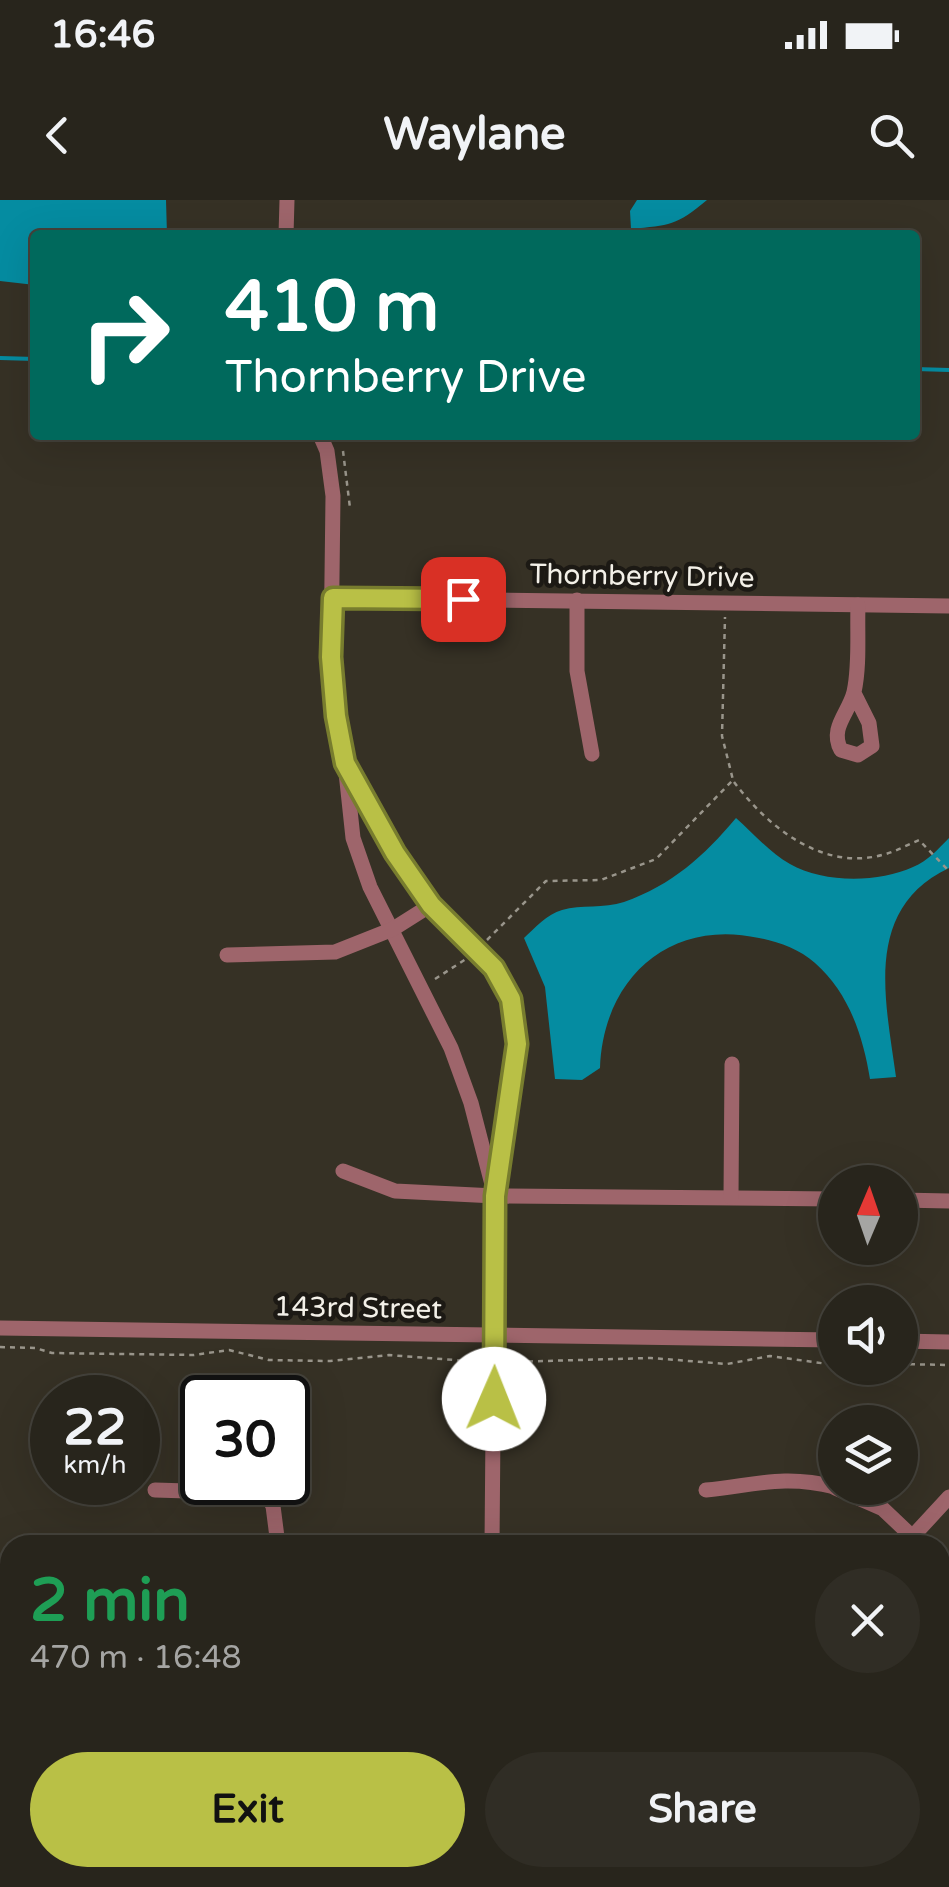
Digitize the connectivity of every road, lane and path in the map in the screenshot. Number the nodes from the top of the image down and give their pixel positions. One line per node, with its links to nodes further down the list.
1 (287, 200): 2 (street)
2 (286, 230)
3 (322, 440): 6 (street)
4 (342, 445): 5 (path)
5 (350, 508)
6 (333, 598): 7 (street, Thornberry Drive); 13 (street)
7 (578, 600): 8 (street, Thornberry Drive); 12 (street)
8 (725, 602): 9 (street, Thornberry Drive); 14 (path)
9 (858, 605): 10 (street, Thornberry Drive); 11 (street)
10 (949, 606)
11 (854, 693)
12 (592, 754)
13 (345, 763): 16 (street); 17 (street)
14 (733, 780): 15 (path); 18 (path)
15 (949, 871)
16 (431, 905): 17 (street); 18 (street)
17 (392, 929): 19 (street); 20 (street)
18 (476, 950): 20 (path); 23 (street)
19 (227, 955)
20 (420, 986): 23 (street)
21 (732, 1064): 24 (street)
22 (343, 1170): 23 (street)
23 (495, 1196): 24 (street); 29 (street)
24 (731, 1197): 25 (street)
25 (818, 1198)
26 (918, 1200): 27 (street)
27 (949, 1200)
28 (0, 1328): 29 (street, 143rd Street)
29 (494, 1334): 30 (street, 143rd Street); 34 (street)
30 (818, 1340)
31 (918, 1341): 32 (street)
32 (949, 1342)
33 (0, 1347): 34 (path)
34 (494, 1362): 35 (path); 44 (street)
35 (818, 1362)
36 (918, 1365): 37 (path)
37 (949, 1366)
38 (818, 1483): 40 (street)
39 (160, 1490): 43 (street)
40 (706, 1490)
41 (949, 1497): 46 (street)
42 (874, 1505): 45 (street)
43 (277, 1535)
44 (492, 1535)
45 (912, 1535)
46 (922, 1535)

